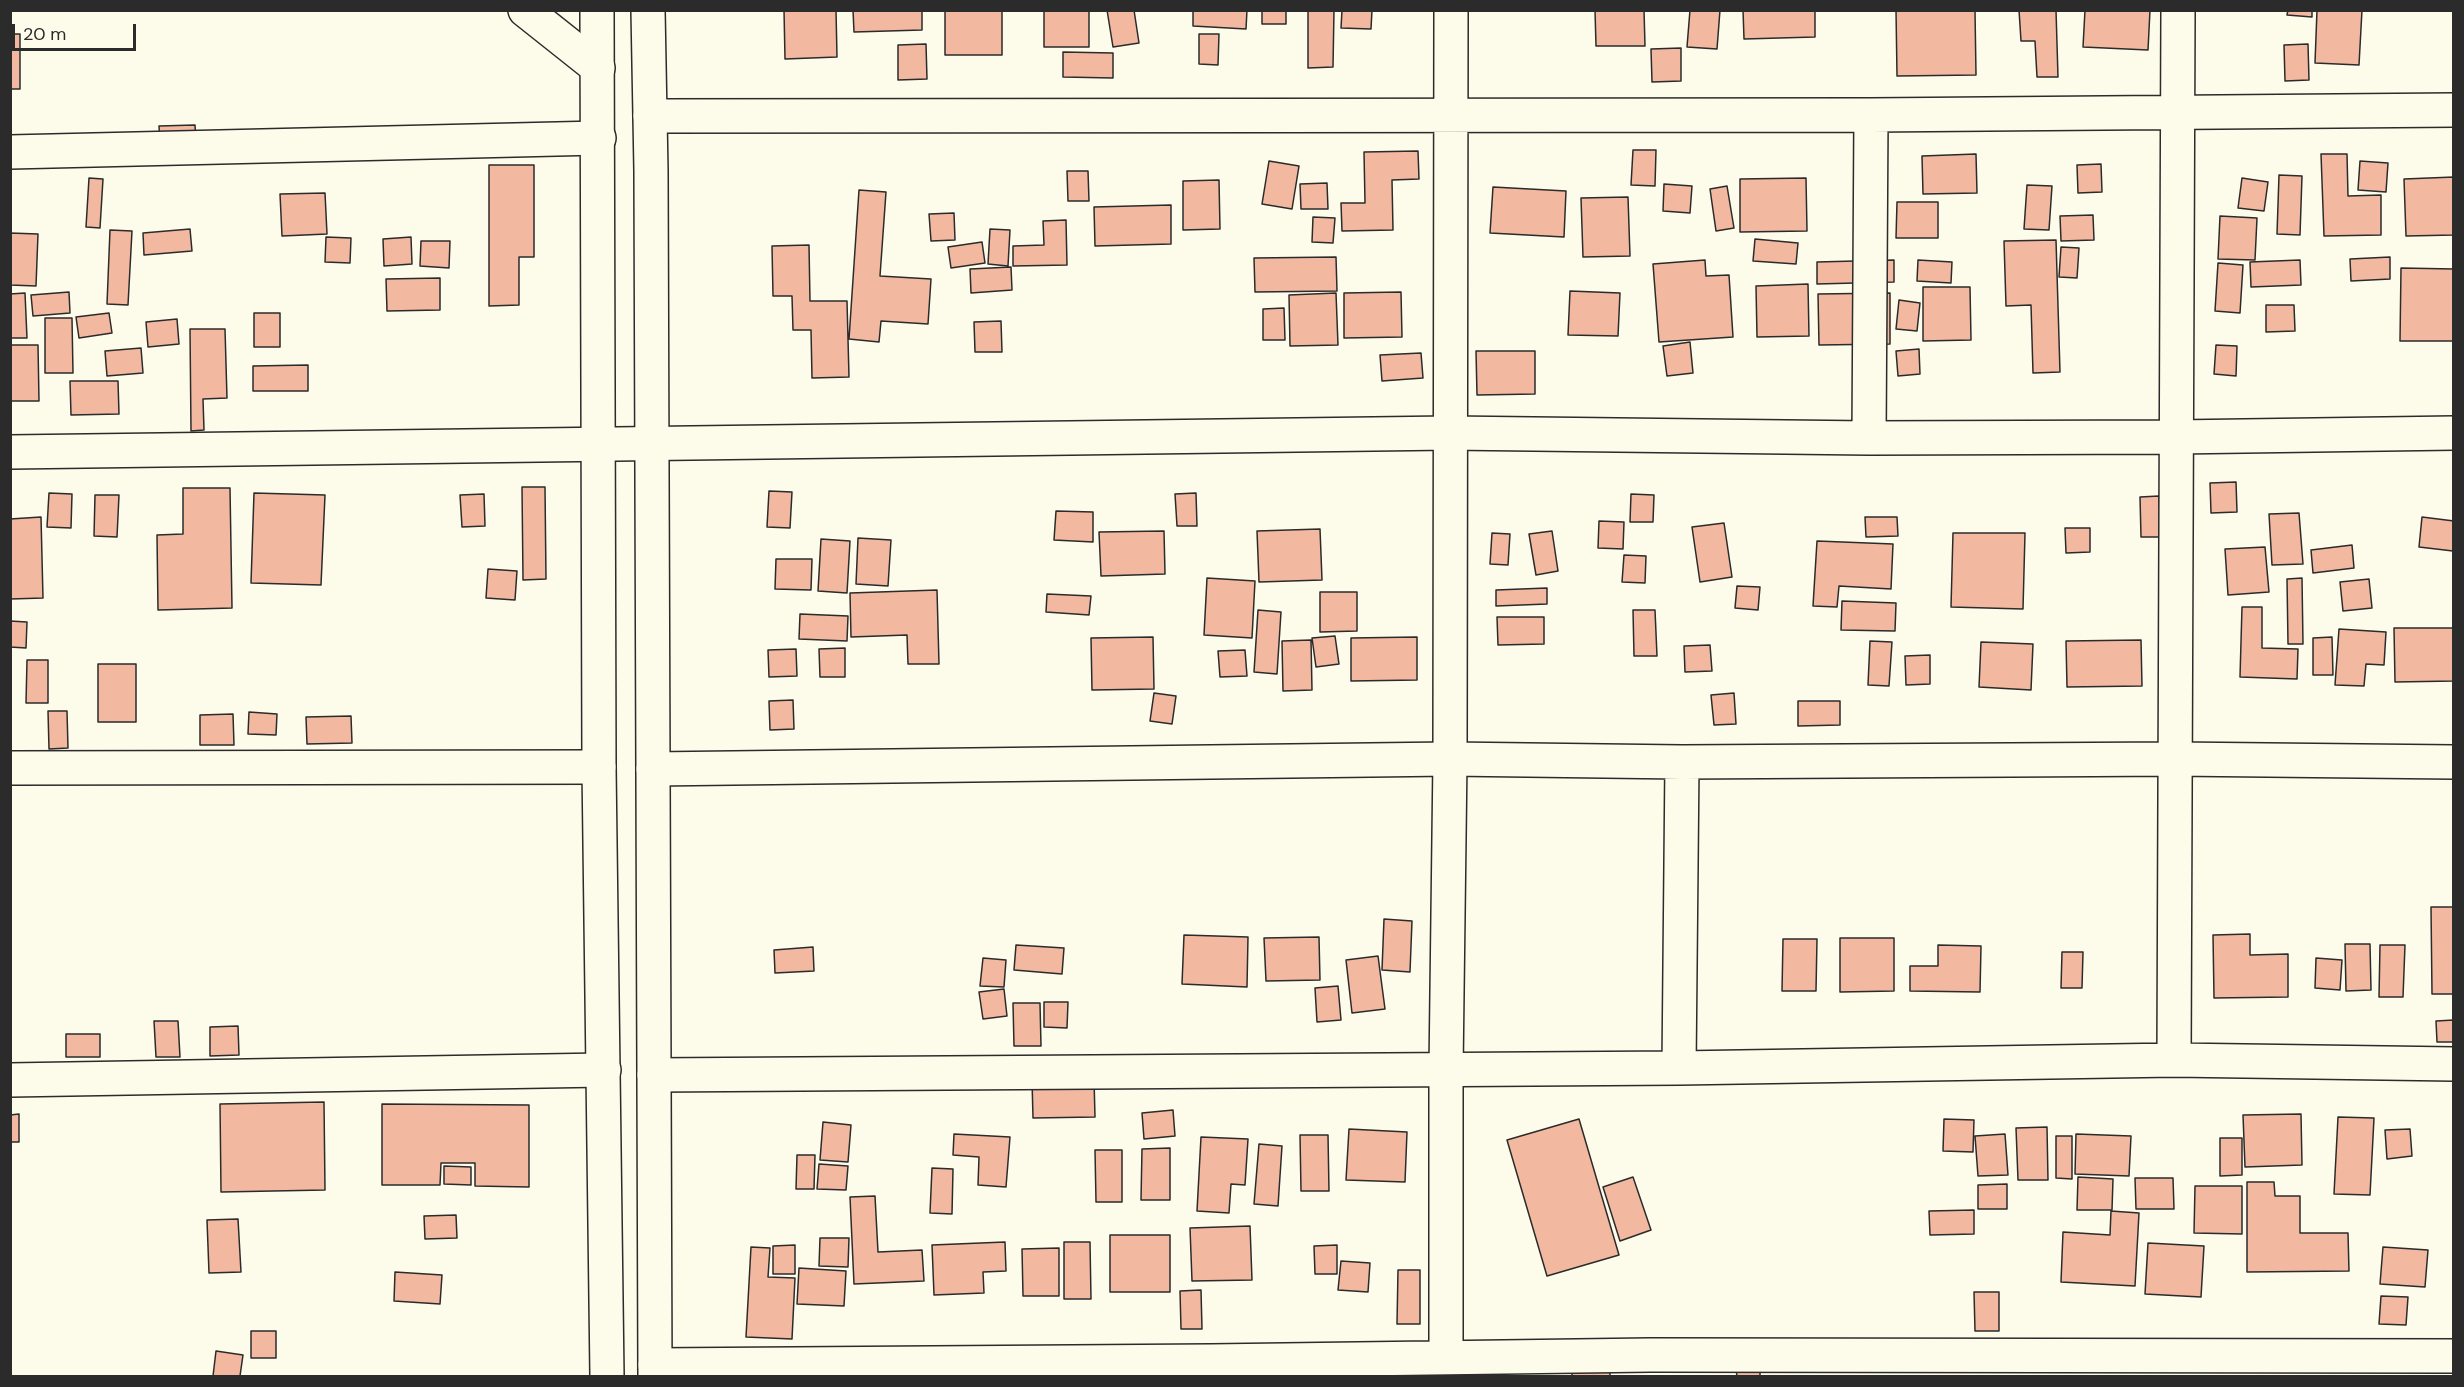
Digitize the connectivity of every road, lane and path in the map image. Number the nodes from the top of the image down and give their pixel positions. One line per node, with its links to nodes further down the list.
1 (525, 10): 6 (street)
2 (597, 10): 6 (street)
3 (648, 10): 11 (street)
4 (1451, 10): 9 (street)
5 (2178, 10): 8 (street)
6 (598, 68): 12 (street)
7 (2454, 110): 8 (street)
8 (2179, 113): 10 (street); 16 (street)
9 (1450, 114): 10 (street); 11 (street); 14 (street)
10 (1872, 115): 17 (street)
11 (650, 116): 19 (street)
12 (598, 138): 13 (street); 18 (street)
13 (10, 152)
14 (1449, 433): 17 (street); 19 (street); 21 (street)
15 (2454, 433): 16 (street)
16 (2175, 437): 17 (street); 22 (street)
17 (1869, 438)
18 (598, 444): 19 (street); 20 (street); 26 (street)
19 (652, 444): 27 (street)
20 (10, 452)
21 (1450, 759): 23 (street); 27 (street); 32 (street)
22 (2174, 759): 23 (street); 24 (street); 28 (street)
23 (1682, 762): 30 (street)
24 (2454, 762)
25 (10, 768): 26 (street)
26 (599, 768): 31 (street)
27 (653, 769): 33 (street)
28 (2174, 1060): 29 (street); 30 (street)
29 (2454, 1064)
30 (1679, 1068): 32 (street)
31 (604, 1070): 34 (street); 41 (street)
32 (1446, 1070): 33 (street); 36 (street)
33 (654, 1075): 40 (street)
34 (10, 1080)
35 (2454, 1356): 37 (street)
36 (1446, 1357): 38 (street); 39 (street)
37 (2245, 1366): 38 (street)
38 (1856, 1367)
39 (1211, 1369): 40 (street)
40 (655, 1371)
41 (607, 1377)

